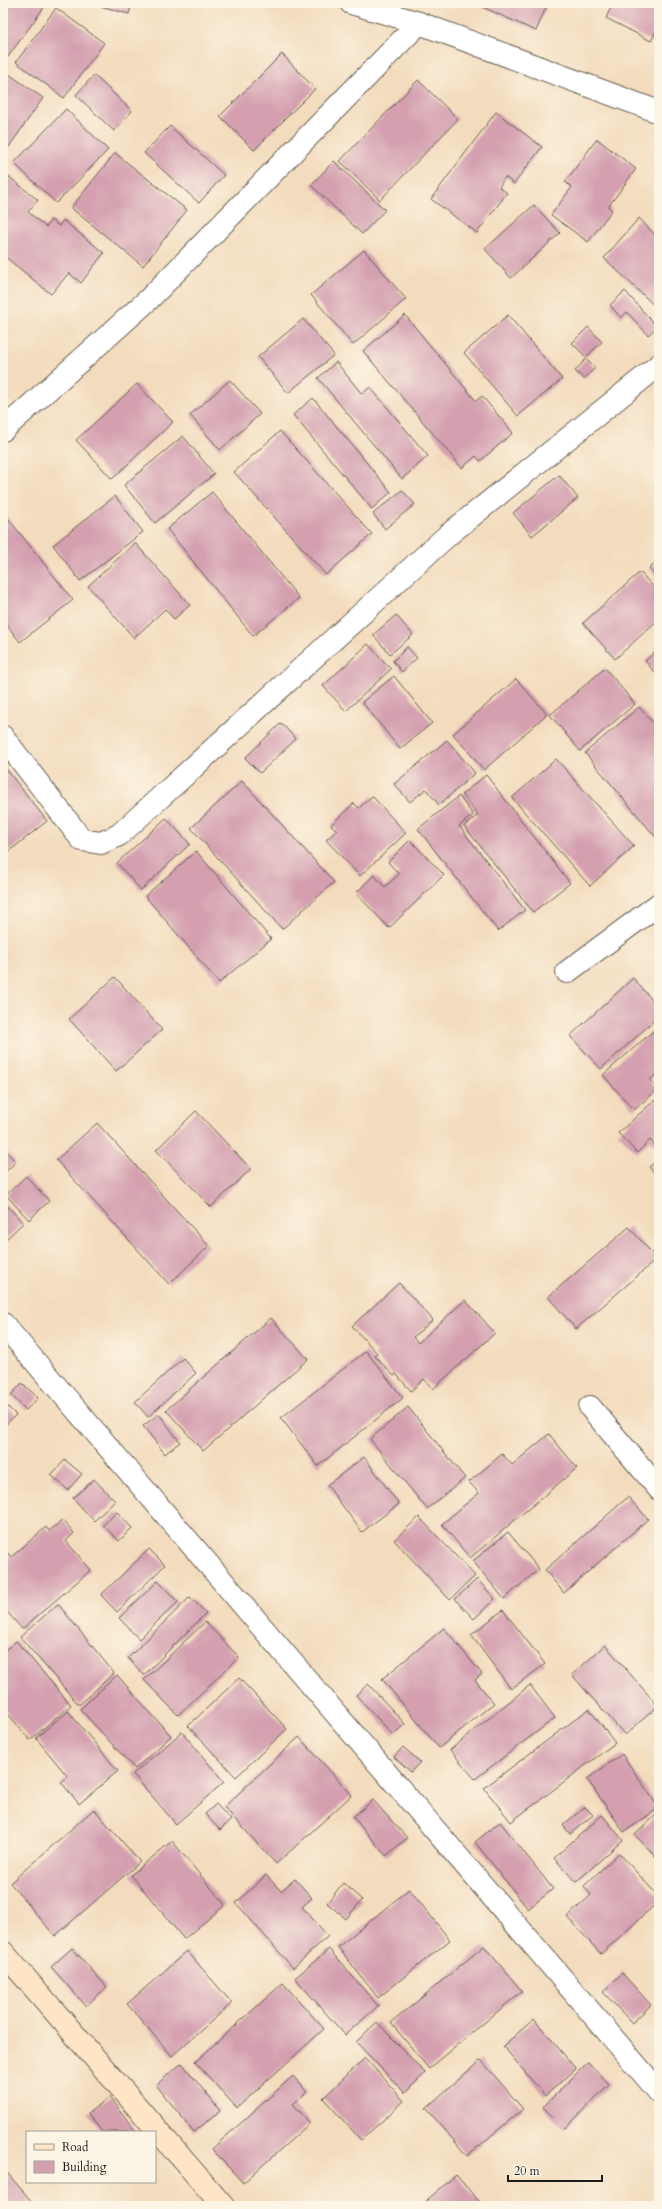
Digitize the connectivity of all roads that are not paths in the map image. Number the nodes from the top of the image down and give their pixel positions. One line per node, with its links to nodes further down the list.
1 (351, 3): 2 (street)
2 (418, 23): 3 (street); 5 (street)
3 (659, 112)
4 (659, 365): 6 (street)
5 (3, 430)
6 (3, 737)
7 (659, 904): 8 (street)
8 (567, 972)
9 (3, 1324): 13 (street)
10 (590, 1407): 11 (street)
11 (659, 1489)
12 (3, 1952): 14 (street)
13 (659, 2092)
14 (223, 2206)

